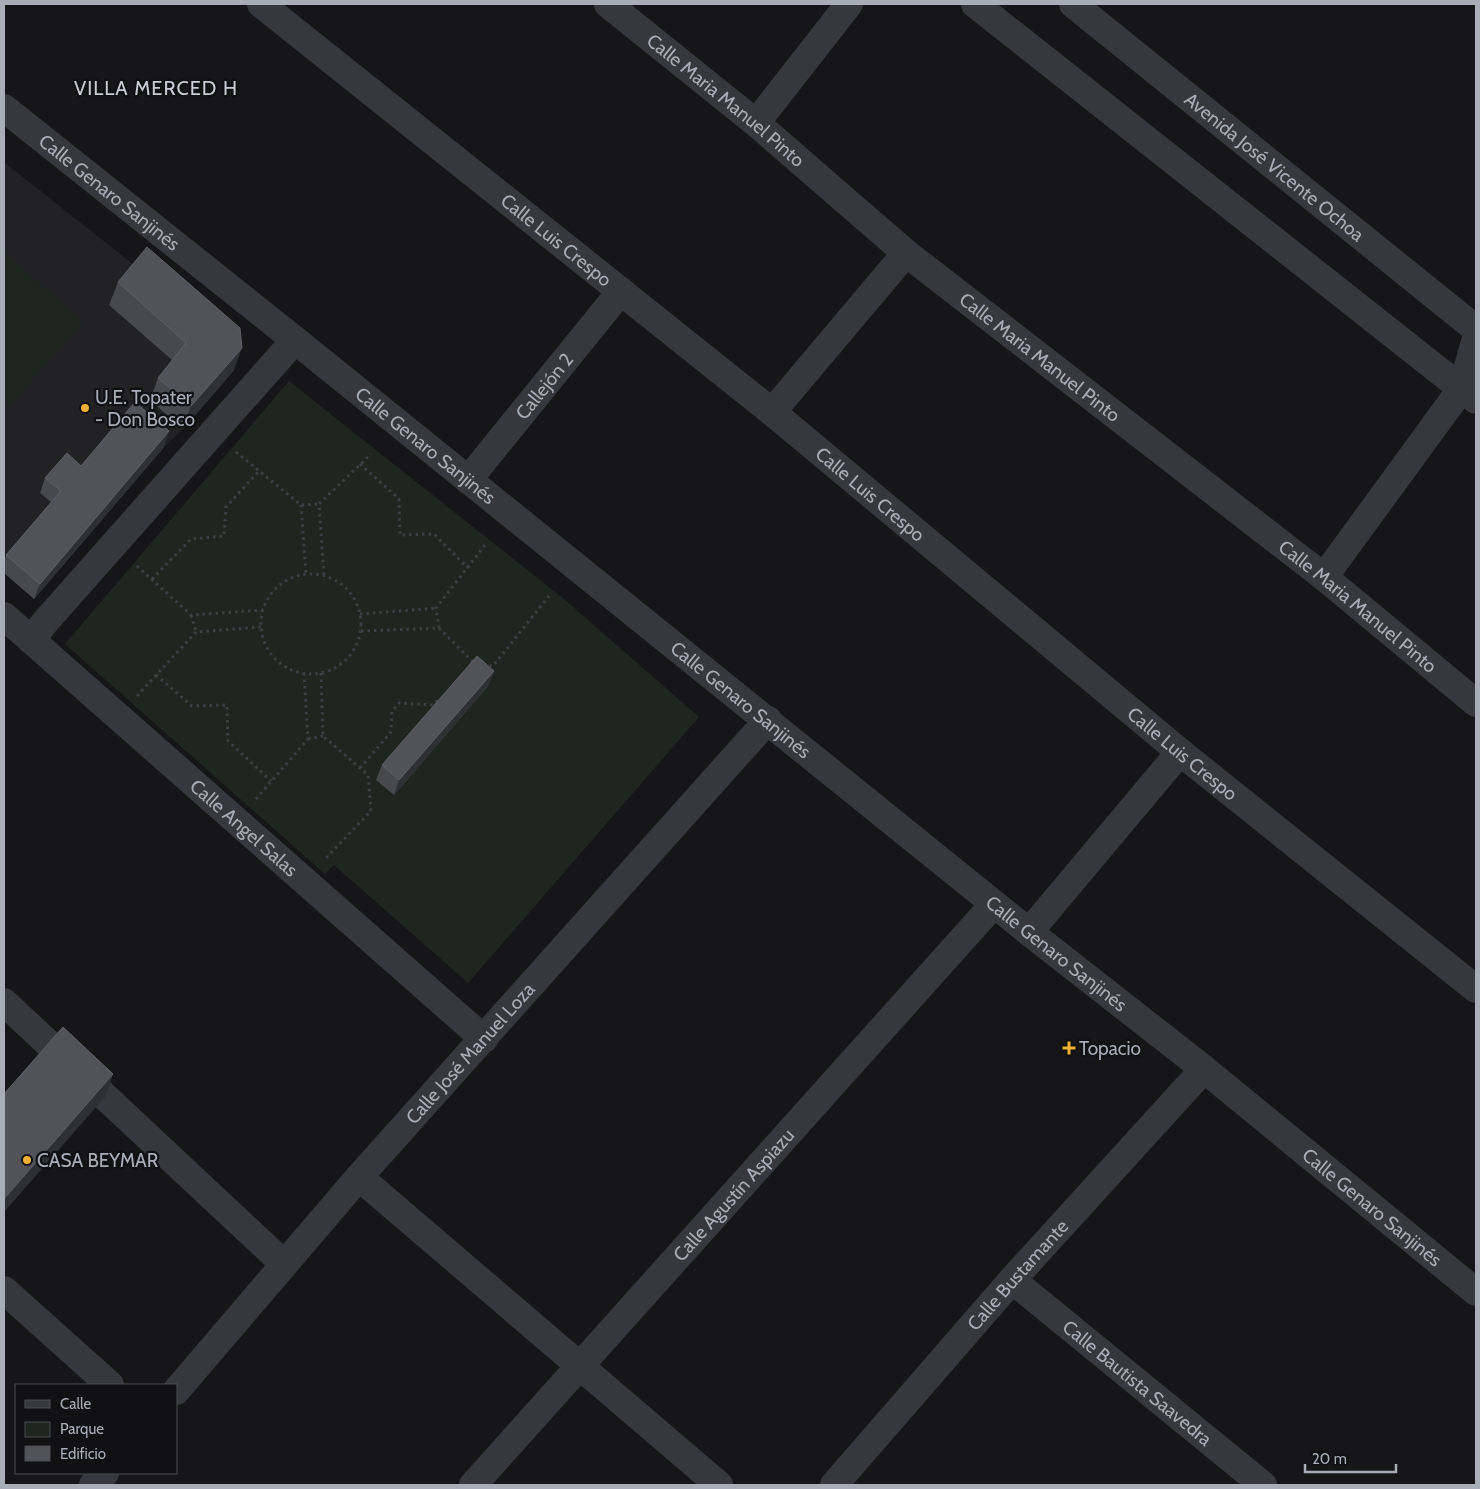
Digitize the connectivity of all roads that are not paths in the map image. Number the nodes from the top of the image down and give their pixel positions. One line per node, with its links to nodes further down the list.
1 (262, 4): 9 (street, Calle Luis Crespo)
2 (608, 4): 7 (street, Calle Maria Manuel Pinto)
3 (849, 4): 7 (street)
4 (976, 4): 13 (street)
5 (1073, 4): 10 (street, Avenida José Vicente Ochoa)
6 (4, 108): 12 (street, Calle Genaro Sanjinés)
7 (756, 123): 8 (street, Calle Maria Manuel Pinto)
8 (906, 253): 14 (street); 16 (street, Calle Maria Manuel Pinto)
9 (621, 291): 14 (street, Calle Luis Crespo); 15 (street, Callejón 2)
10 (1476, 329)
11 (1476, 338): 13 (street)
12 (294, 340): 15 (street, Calle Genaro Sanjinés); 18 (street)
13 (1469, 394): 16 (street)
14 (772, 412): 21 (street, Calle Luis Crespo)
15 (468, 480): 20 (street, Calle Genaro Sanjinés)
16 (1324, 577): 19 (street, Calle Maria Manuel Pinto)
17 (4, 616): 18 (street, Calle Angel Salas)
18 (31, 640): 26 (street, Calle Angel Salas)
19 (1476, 703)
20 (768, 720): 22 (street, Calle Genaro Sanjinés); 26 (street, Calle José Manuel Loza)
21 (1180, 752): 23 (street); 24 (street, Calle Luis Crespo)
22 (994, 904): 23 (street, Calle Genaro Sanjinés); 33 (street, Calle Agustín Aspiazu)
23 (1030, 932): 27 (street, Calle Genaro Sanjinés)
24 (1476, 989)
25 (4, 1002): 29 (street)
26 (484, 1039): 28 (street, Calle José Manuel Loza)
27 (1204, 1069): 30 (street, Calle Bustamante); 32 (street, Calle Genaro Sanjinés)
28 (359, 1177): 29 (street, Calle José Manuel Loza); 33 (street)
29 (284, 1264): 35 (street, Calle José Manuel Loza)
30 (1012, 1280): 37 (street, Calle Bustamante); 41 (street, Calle Bautista Saavedra)
31 (4, 1290): 34 (street)
32 (1476, 1292)
33 (580, 1367): 39 (street, Calle Agustín Aspiazu); 40 (street)
34 (109, 1384)
35 (178, 1389)
36 (103, 1474): 38 (street)
37 (843, 1482)
38 (94, 1485)
39 (473, 1485)
40 (719, 1485)
41 (1263, 1485)

